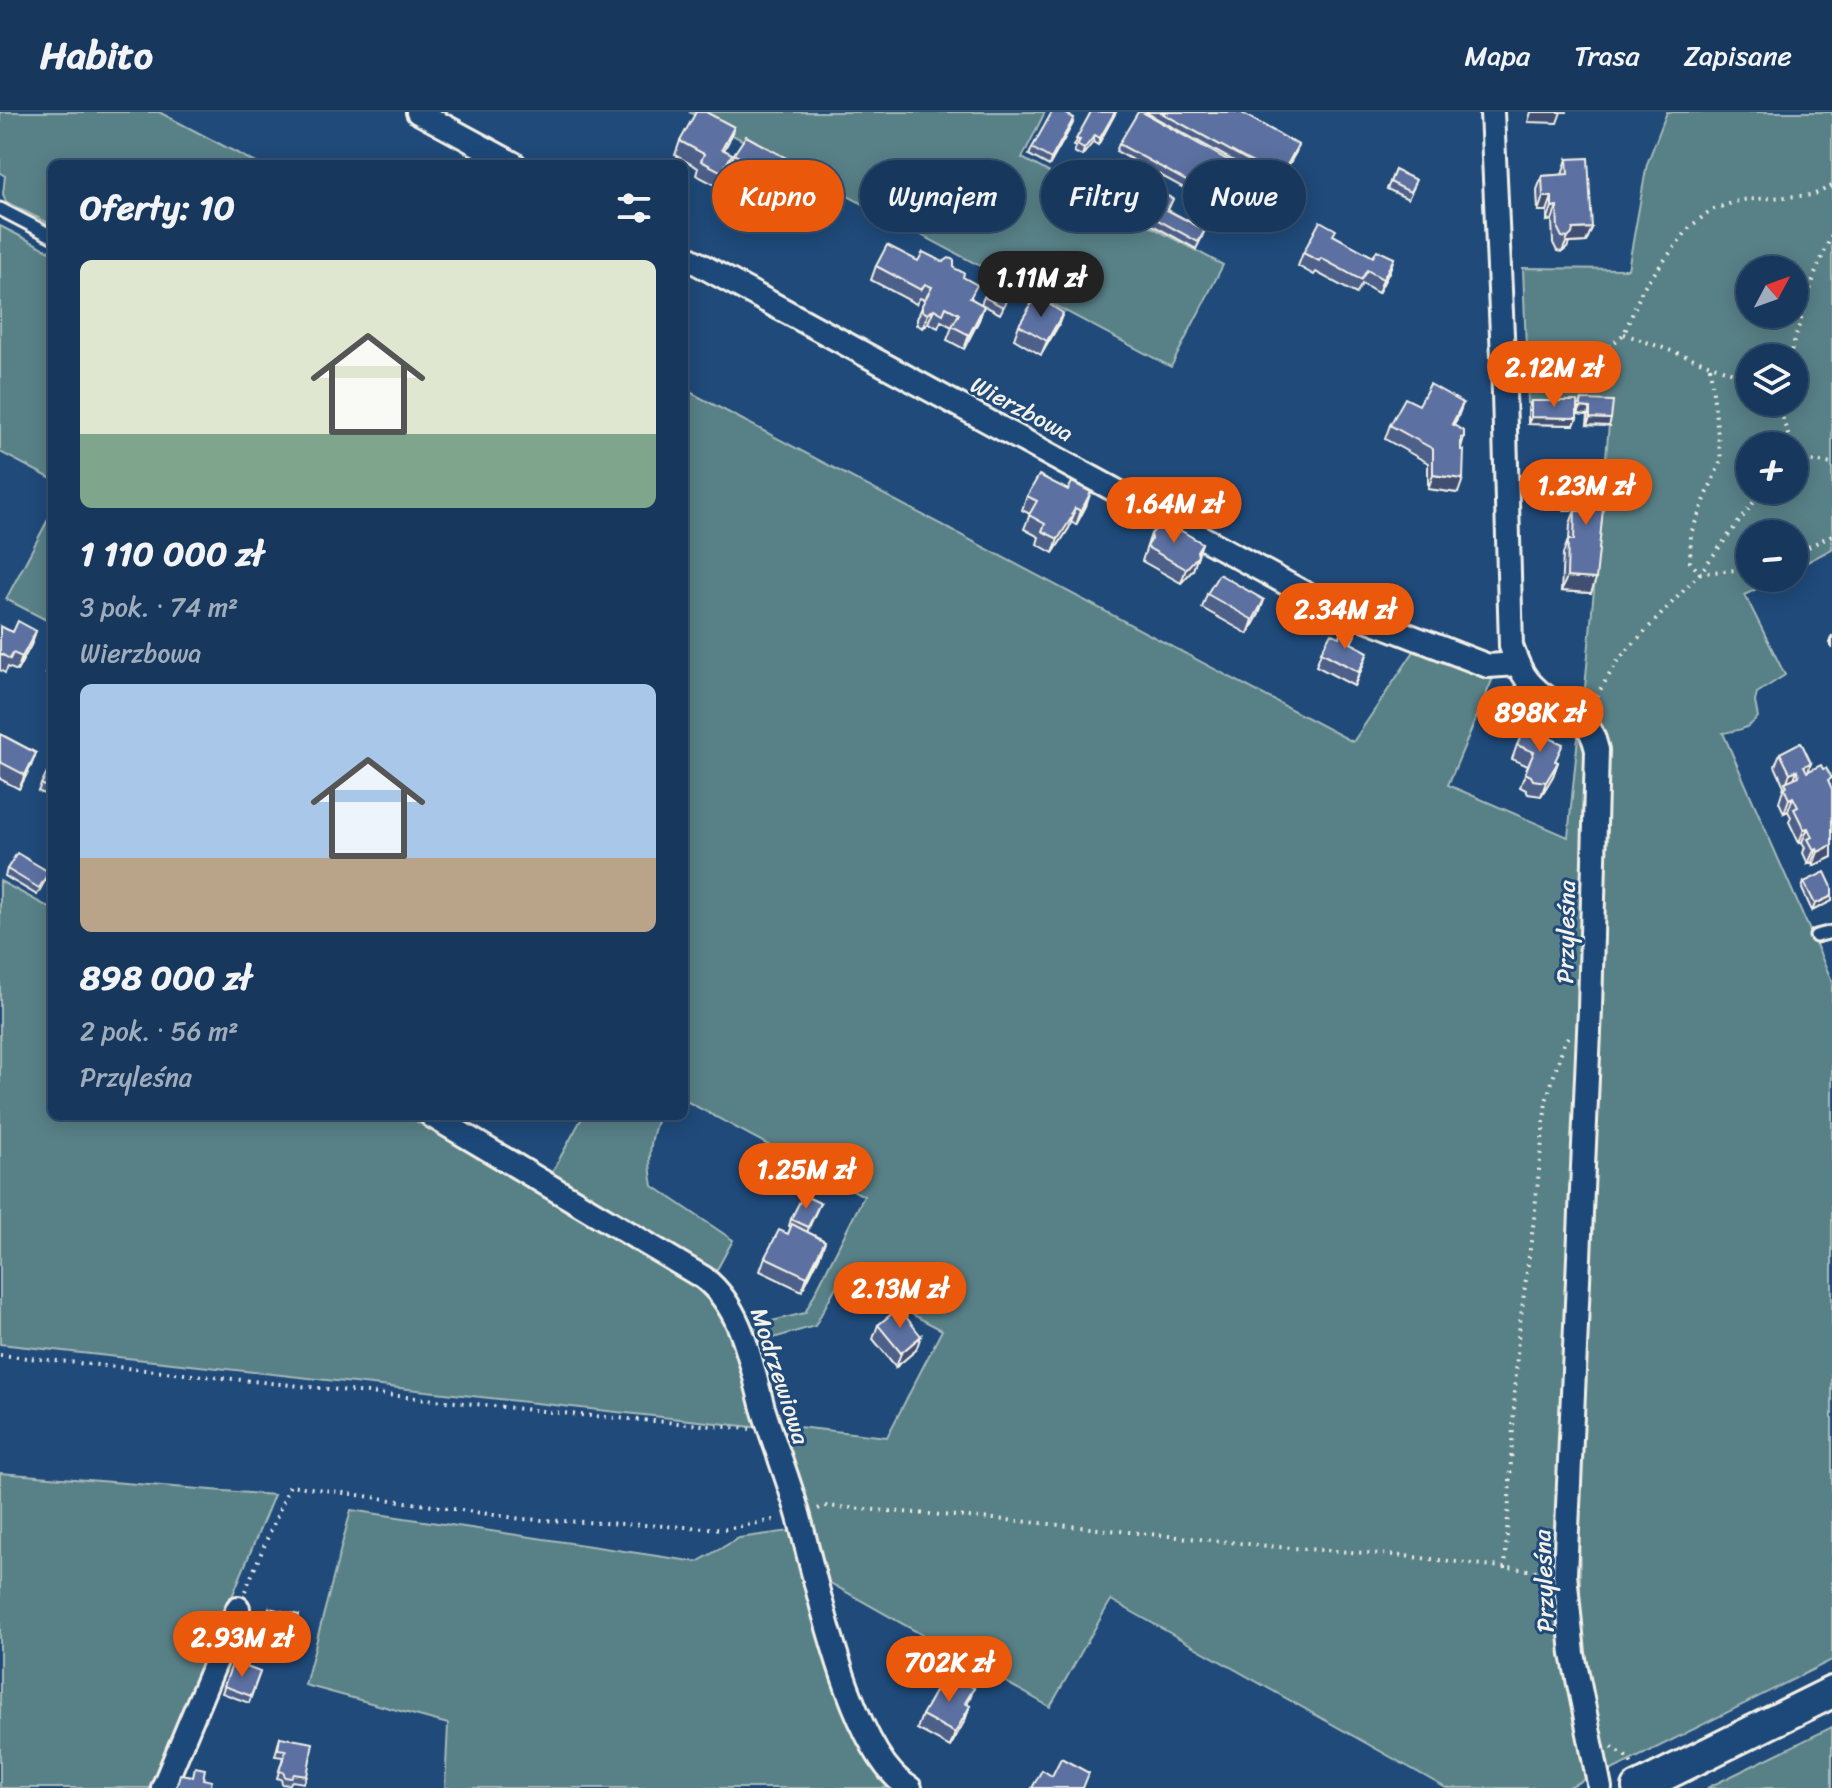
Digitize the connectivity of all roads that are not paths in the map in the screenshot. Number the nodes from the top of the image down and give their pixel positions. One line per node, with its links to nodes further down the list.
1 (418, 112): 3 (street)
2 (1492, 112): 7 (street)
3 (507, 160)
4 (0, 209): 5 (lane)
5 (48, 234)
6 (688, 258): 7 (street, Wierzbowa)
7 (1517, 664): 16 (street, Przyleśna)
8 (1832, 932): 9 (lane)
9 (1816, 936)
10 (439, 1120): 15 (street, Modrzewiowa)
11 (238, 1608): 14 (street)
12 (1832, 1692): 13 (main road)
13 (1641, 1787)
14 (163, 1788)
15 (910, 1788)
16 (1600, 1788)

